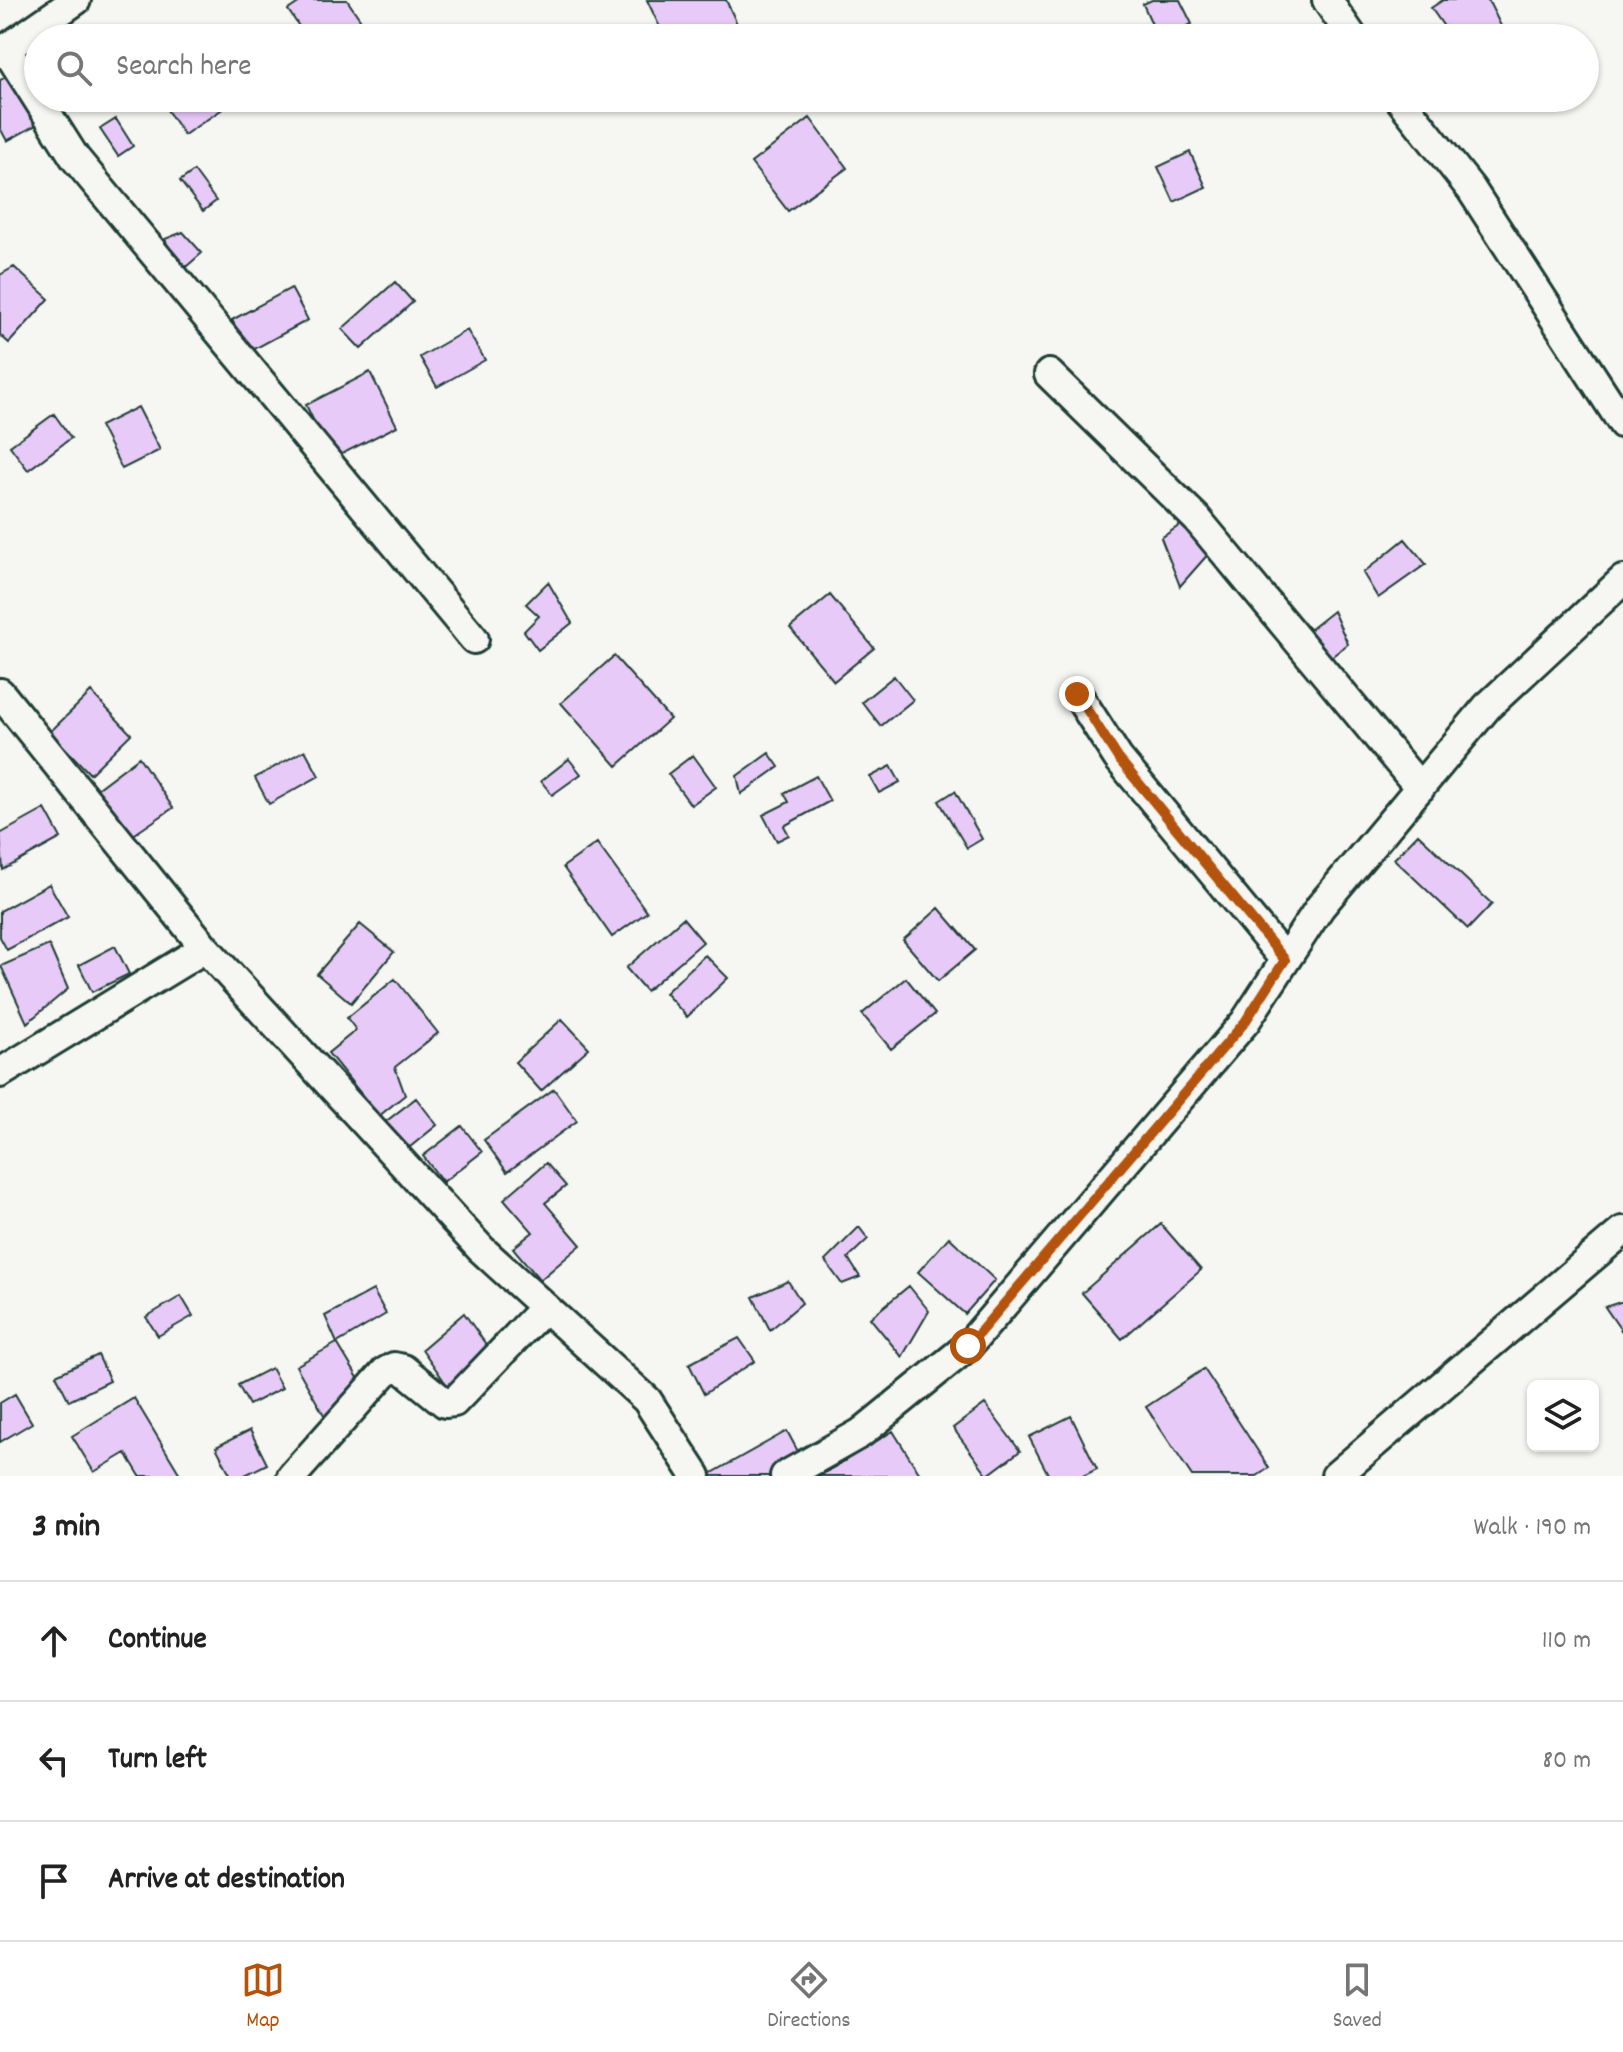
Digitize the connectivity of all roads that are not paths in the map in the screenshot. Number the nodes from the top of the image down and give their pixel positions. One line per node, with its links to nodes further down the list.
1 (76, 0): 3 (street)
2 (1327, 0): 4 (street)
3 (42, 24)
4 (1343, 24)
5 (24, 36): 6 (street)
6 (3, 51): 7 (street)
7 (24, 82)
8 (44, 112): 13 (street)
9 (1410, 112): 11 (street)
10 (1049, 374): 16 (street)
11 (1623, 424)
12 (1623, 580): 16 (street)
13 (474, 639)
14 (0, 693): 17 (street)
15 (1077, 694): 18 (street)
16 (1420, 788): 18 (street)
17 (205, 948): 19 (street); 21 (street)
18 (1285, 960): 24 (street)
19 (0, 1073)
20 (1623, 1231): 25 (street)
21 (545, 1307): 22 (street); 23 (street)
22 (292, 1476)
23 (696, 1476)
24 (785, 1476)
25 (1336, 1476)

